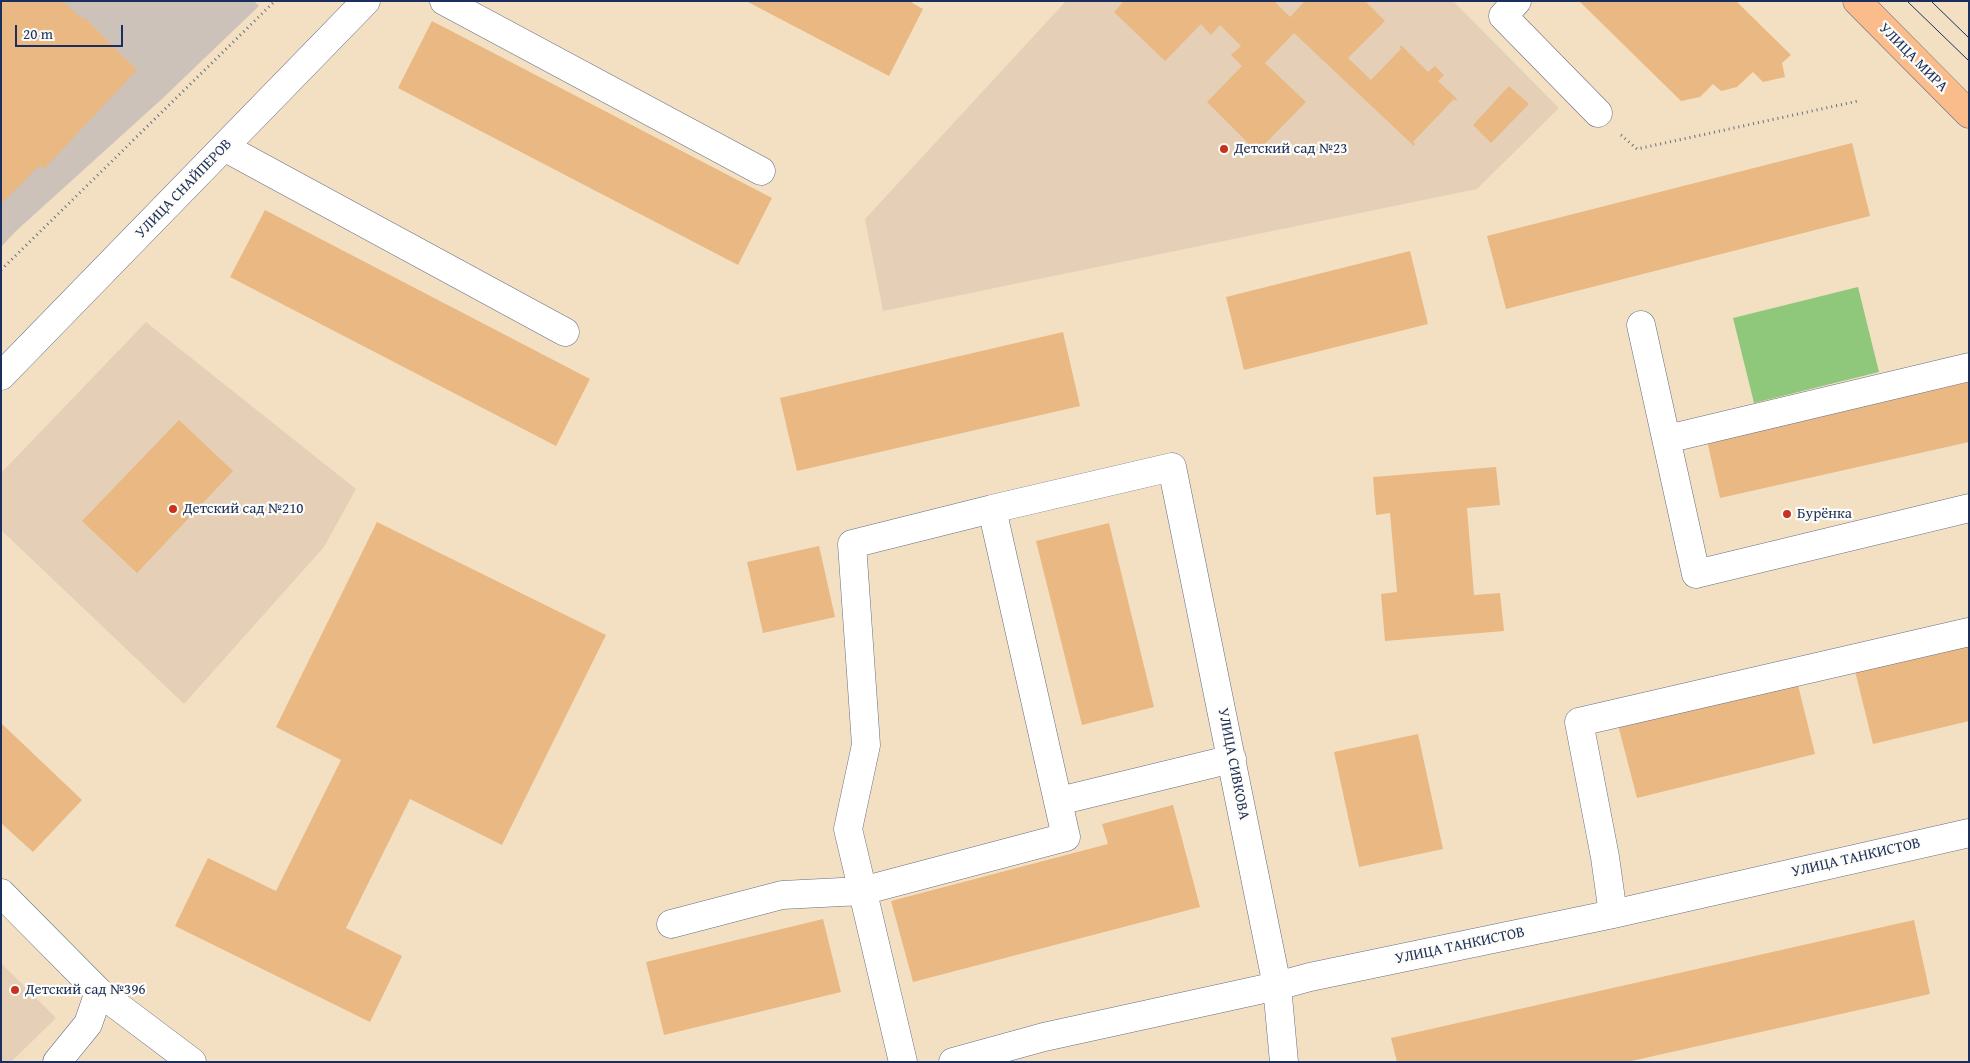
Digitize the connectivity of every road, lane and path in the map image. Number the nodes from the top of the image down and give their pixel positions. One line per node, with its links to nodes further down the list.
1 (275, 1): 11 (path)
2 (366, 1): 9 (street, УЛИЦА СНАЙПЕРОВ)
3 (444, 1): 10 (street)
4 (1517, 1): 7 (street)
5 (1857, 1): 8 (main road, УЛИЦА МИРА)
6 (1858, 101): 7 (path)
7 (1598, 113)
8 (1969, 114)
9 (224, 147): 13 (street); 15 (street, УЛИЦА СНАЙПЕРОВ)
10 (760, 171)
11 (1, 270)
12 (1641, 325): 16 (street)
13 (565, 332)
14 (1969, 367): 16 (street)
15 (1, 376)
16 (1667, 439): 17 (street)
17 (1969, 508)
18 (992, 509): 20 (street, УЛИЦА СИВКОВА); 21 (street); 23 (street)
19 (1969, 632): 25 (street)
20 (1232, 759): 21 (street); 27 (street, УЛИЦА СИВКОВА)
21 (1059, 801): 23 (street)
22 (1969, 833): 25 (street, УЛИЦА ТАНКИСТОВ)
23 (862, 890): 26 (street); 31 (street)
24 (1, 893): 28 (street)
25 (1613, 914): 27 (street, УЛИЦА ТАНКИСТОВ)
26 (672, 924)
27 (1278, 986): 32 (street, УЛИЦА ТАНКИСТОВ); 33 (street, УЛИЦА СИВКОВА)
28 (99, 992): 29 (street); 30 (street)
29 (57, 1062)
30 (192, 1062)
31 (903, 1062)
32 (953, 1062)
33 (1284, 1062)

